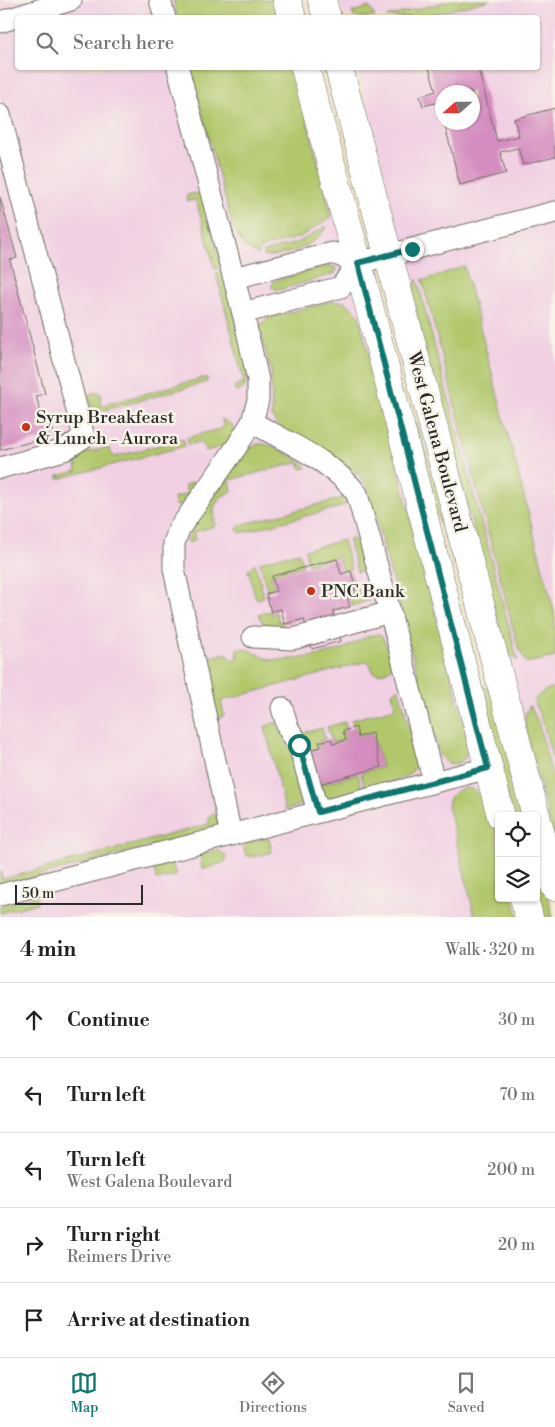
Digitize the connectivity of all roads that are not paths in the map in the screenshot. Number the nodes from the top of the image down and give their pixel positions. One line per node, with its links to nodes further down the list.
1 (71, 0): 5 (street)
2 (160, 0): 6 (street)
3 (287, 0): 7 (main road)
4 (322, 0): 8 (main road)
5 (23, 15)
6 (164, 15)
7 (291, 15)
8 (326, 15)
9 (15, 17): 10 (street)
10 (0, 22)
11 (179, 70): 18 (street)
12 (306, 70): 17 (main road, West Galena Boulevard)
13 (340, 70): 16 (main road, West Galena Boulevard)
14 (0, 115): 21 (street)
15 (555, 212): 16 (street)
16 (388, 256): 17 (street); 25 (main road, West Galena Boulevard)
17 (358, 263): 18 (street); 19 (street); 22 (main road, West Galena Boulevard)
18 (234, 278): 19 (street)
19 (242, 313): 20 (street)
20 (252, 422): 23 (street); 33 (street)
21 (0, 468)
22 (425, 526): 25 (main road); 27 (main road, West Galena Boulevard)
23 (390, 612): 24 (street); 28 (street)
24 (253, 637)
25 (502, 686): 31 (main road, West Galena Boulevard)
26 (282, 708): 29 (street)
27 (488, 768): 28 (street); 30 (main road, West Galena Boulevard)
28 (434, 782): 29 (street)
29 (318, 812): 33 (street)
30 (500, 812)
31 (535, 812)
32 (540, 831): 34 (main road, West Galena Boulevard)
33 (231, 835): 35 (street)
34 (555, 887)
35 (0, 895)
36 (525, 902): 37 (main road)
37 (529, 917)

